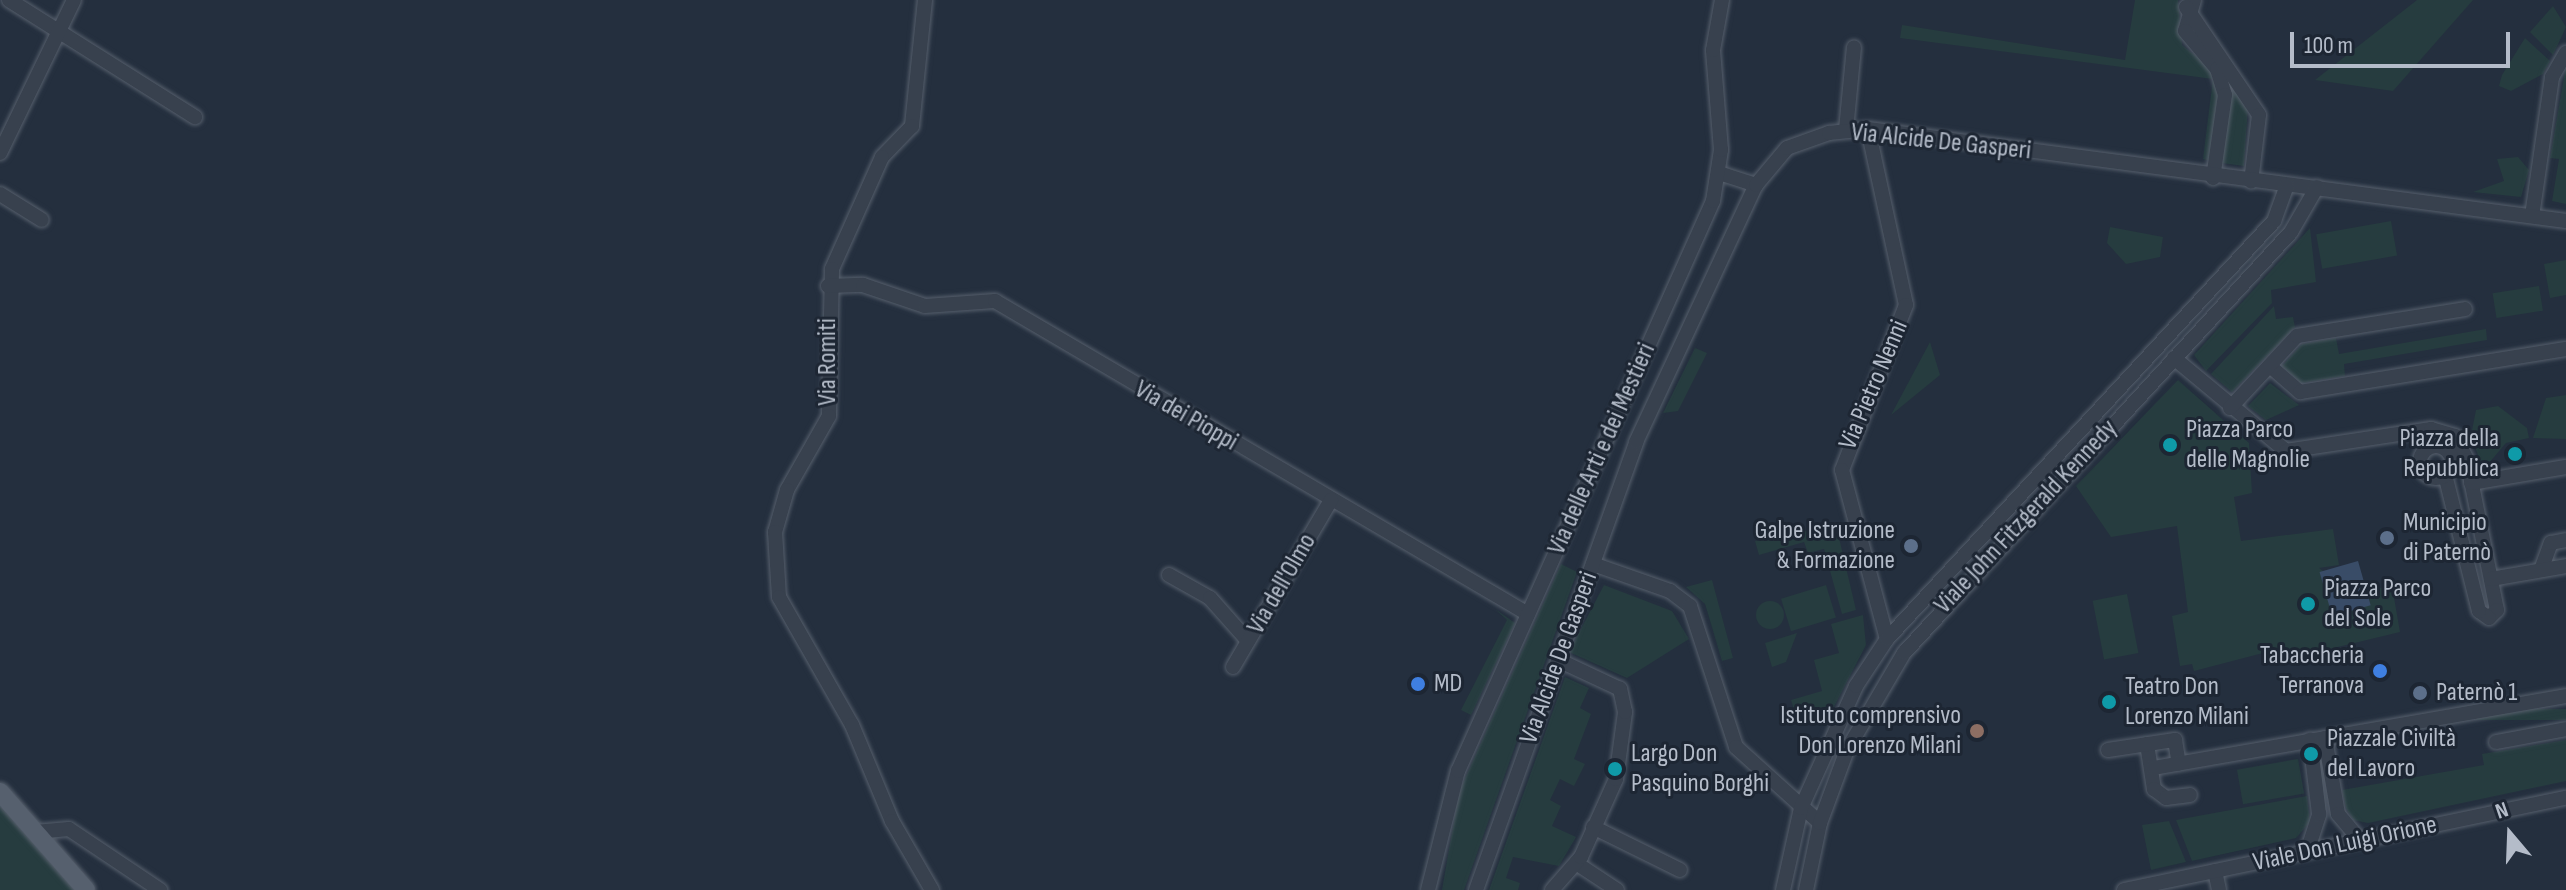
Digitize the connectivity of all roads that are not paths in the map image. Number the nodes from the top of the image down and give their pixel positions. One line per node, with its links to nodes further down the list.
1 (9, 0): 6 (street)
2 (74, 0): 6 (street)
3 (925, 0): 23 (street, Via Romiti)
4 (1722, 0): 13 (street, Via delle Arti e dei Mestieri)
5 (2190, 3): 14 (street); 15 (street)
6 (59, 31): 9 (street); 12 (street)
7 (1854, 47): 11 (street)
8 (2566, 53): 20 (street)
9 (195, 117)
10 (1868, 129): 11 (street, Via Alcide De Gasperi); 14 (street, Via Alcide De Gasperi); 40 (street, Via Pietro Nenni)
11 (1846, 130): 16 (street, Via Alcide De Gasperi)
12 (0, 153)
13 (1719, 173): 16 (street); 39 (street, Via delle Arti e dei Mestieri)
14 (2213, 178): 15 (street, Via Alcide De Gasperi)
15 (2251, 182): 17 (street, Via Alcide De Gasperi)
16 (1756, 185): 34 (street, Via Alcide De Gasperi)
17 (2287, 185): 18 (street, Via Alcide De Gasperi); 40 (street, Viale John Fitzgerald Kennedy)
18 (2317, 187): 20 (street, Via Alcide De Gasperi); 26 (street, Viale John Fitzgerald Kennedy)
19 (0, 194): 21 (street)
20 (2532, 216): 22 (street, Via Alcide De Gasperi)
21 (42, 220)
22 (2566, 221)
23 (828, 286): 32 (street, Via dei Pioppi); 67 (street, Via Romiti)
24 (2465, 309): 27 (street)
25 (2566, 349): 27 (street)
26 (2174, 358): 28 (street); 57 (street, Viale John Fitzgerald Kennedy)
27 (2270, 366): 28 (street)
28 (2230, 408): 31 (street)
29 (2566, 467): 31 (street)
30 (2445, 475): 38 (street)
31 (2471, 483): 38 (street)
32 (1331, 500): 39 (street, Via dei Pioppi); 41 (street, Via dell'Olmo)
33 (2566, 540): 36 (street)
34 (1593, 564): 42 (street, Via Alcide De Gasperi); 57 (street)
35 (2566, 566): 36 (street)
36 (2541, 570): 38 (street)
37 (1169, 575): 41 (street)
38 (2491, 579)
39 (1528, 614): 68 (street, Via delle Arti e dei Mestieri)
40 (1887, 639): 57 (street, Viale John Fitzgerald Kennedy)
41 (1248, 641): 43 (street, Via dell'Olmo)
42 (1558, 660): 58 (street); 69 (street, Via Alcide De Gasperi)
43 (1233, 667)
44 (2566, 696): 46 (street)
45 (2566, 729): 48 (street)
46 (2325, 738): 47 (street); 53 (street)
47 (2310, 740): 51 (street); 53 (street)
48 (2496, 742)
49 (2147, 744): 50 (street); 51 (street); 52 (street)
50 (2108, 750)
51 (2179, 764): 52 (street)
52 (2154, 768): 55 (street)
53 (2322, 771): 60 (street); 61 (street)
54 (0, 792): 59 (main road)
55 (2190, 795)
56 (2566, 798): 60 (street, Viale Don Luigi Orione)
57 (1807, 818): 72 (street, Viale John Fitzgerald Kennedy); 73 (street, Viale John Fitzgerald Kennedy)
58 (1593, 827): 62 (street); 63 (street)
59 (35, 832): 65 (main road); 66 (street)
60 (2361, 841): 61 (street, Viale Don Luigi Orione)
61 (2307, 852): 64 (street, Viale Don Luigi Orione)
62 (1576, 863): 70 (street); 71 (street)
63 (1680, 870)
64 (2215, 871): 74 (street, Viale Don Luigi Orione); 75 (street)
65 (86, 890)
66 (160, 890)
67 (932, 890)
68 (1428, 890)
69 (1476, 890)
70 (1552, 890)
71 (1617, 890)
72 (1783, 890)
73 (1806, 890)
74 (2124, 890)
75 (2219, 890)

